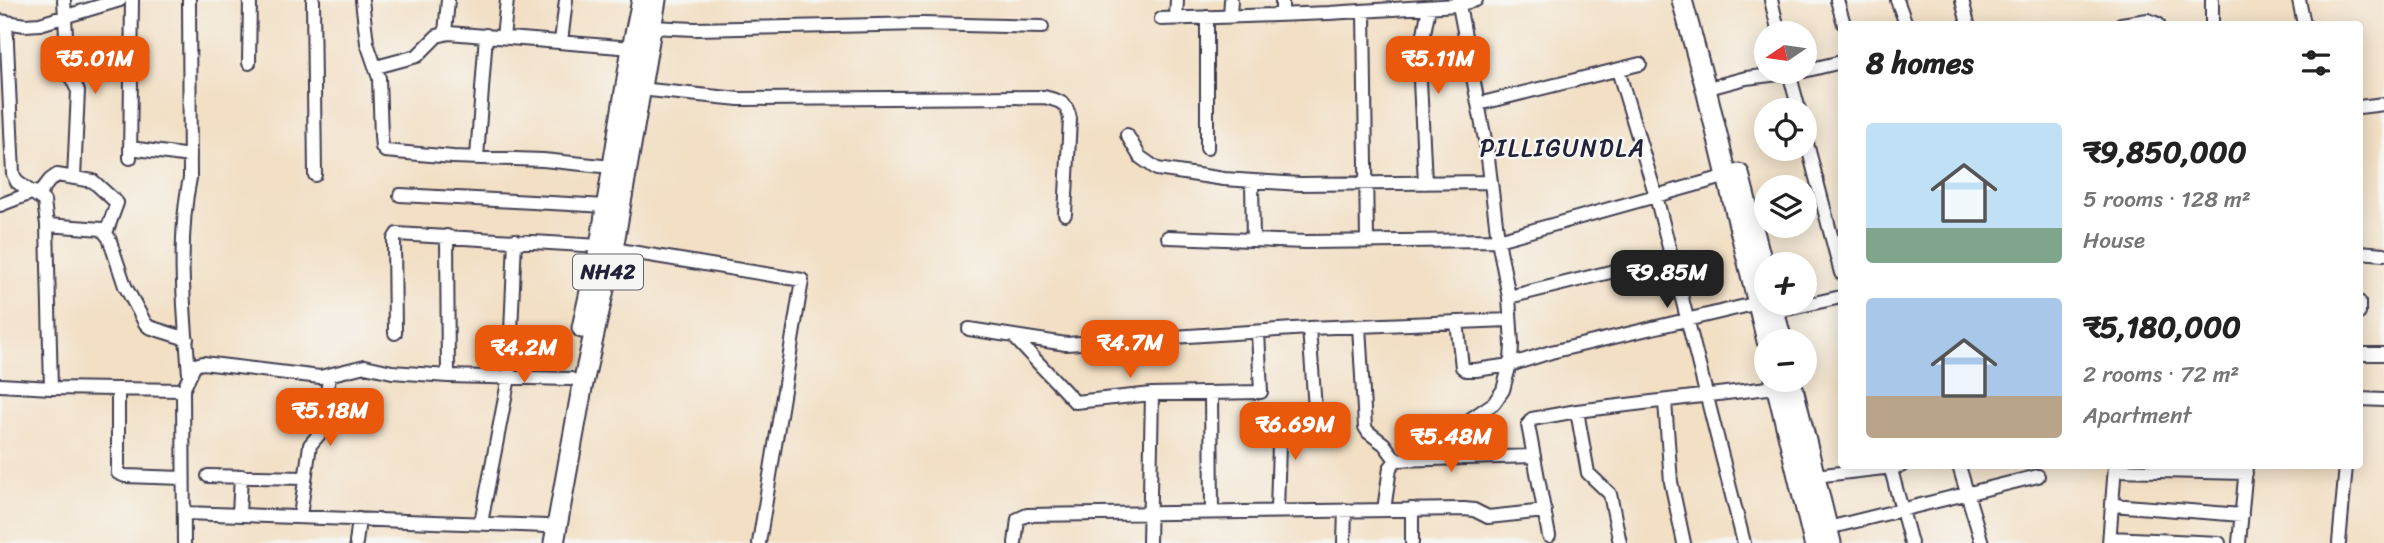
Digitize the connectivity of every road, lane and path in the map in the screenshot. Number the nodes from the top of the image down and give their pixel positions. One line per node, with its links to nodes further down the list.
1 (64, 0): 33 (street)
2 (120, 0): 26 (street)
3 (132, 0): 65 (street)
4 (189, 0): 65 (street)
5 (250, 0): 51 (street)
6 (313, 0): 70 (street)
7 (362, 0): 54 (street)
8 (448, 0): 46 (street)
9 (507, 0): 48 (street)
10 (566, 0): 49 (street)
11 (642, 0): 50 (highway, NH42)
12 (656, 0): 44 (highway, NH42)
13 (1177, 0): 35 (street)
14 (1231, 0): 32 (street)
15 (1282, 0): 31 (street)
16 (1476, 0): 25 (street)
17 (1682, 0): 69 (highway)
18 (1693, 0): 58 (highway)
19 (1771, 0): 37 (street)
20 (1837, 0): 38 (street)
21 (1898, 0): 39 (street)
22 (1962, 0): 40 (street)
23 (2212, 0): 41 (street)
24 (2298, 0): 42 (street)
25 (1459, 2): 29 (street); 61 (street)
26 (98, 3): 33 (street)
27 (1382, 5): 29 (street); 30 (street)
28 (1329, 6): 30 (street); 31 (street)
29 (1429, 7): 74 (street)
30 (1364, 11): 75 (street)
31 (1282, 14): 32 (street)
32 (1230, 16): 34 (street)
33 (63, 17): 43 (street); 71 (street)
34 (1206, 17): 35 (street); 64 (street)
35 (1177, 18): 36 (street)
36 (1161, 19)
37 (1776, 21)
38 (1843, 21)
39 (1905, 21)
40 (1967, 21)
41 (2212, 21)
42 (2303, 21)
43 (3, 22): 76 (street)
44 (651, 27): 45 (street); 59 (highway, NH42)
45 (1042, 27)
46 (445, 33): 47 (street); 54 (street)
47 (486, 35): 48 (street); 66 (street)
48 (503, 37): 49 (street)
49 (561, 42): 50 (street)
50 (632, 48): 68 (highway, NH42)
51 (249, 63)
52 (1838, 63): 55 (street)
53 (1640, 64): 56 (street)
54 (376, 67): 66 (street)
55 (1817, 68)
56 (1618, 70): 61 (street); 78 (street)
57 (1754, 77): 58 (street)
58 (1716, 86): 69 (highway)
59 (639, 89): 81 (street); 90 (highway, NH42)
60 (2384, 103): 62 (street)
61 (1478, 104): 73 (street)
62 (2363, 106)
63 (1127, 135): 72 (street)
64 (1207, 148)
65 (190, 156): 110 (street)
66 (477, 157): 68 (street)
67 (1812, 161): 96 (street)
68 (612, 167): 80 (highway, NH42)
69 (1733, 174): 78 (street); 91 (highway); 93 (highway)
70 (315, 175)
71 (74, 178): 76 (street); 83 (street)
72 (1252, 181): 75 (street); 87 (street)
73 (1491, 182): 74 (street); 88 (street)
74 (1425, 183): 75 (street)
75 (1365, 184): 89 (street)
76 (36, 193): 79 (street); 82 (street)
77 (400, 195): 80 (street)
78 (1656, 196): 88 (street); 95 (street)
79 (0, 205)
80 (607, 206): 90 (highway, NH42)
81 (1065, 214)
82 (47, 225): 83 (street); 121 (street)
83 (107, 233): 110 (street)
84 (447, 236): 86 (street); 108 (street); 116 (street)
85 (1168, 237): 87 (street)
86 (515, 240): 90 (street); 117 (street)
87 (1253, 240): 89 (street)
88 (1498, 240): 89 (street); 98 (street)
89 (1367, 241)
90 (606, 248): 118 (highway, NH42); 167 (highway, NH42); 172 (street)
91 (1758, 252)
92 (2363, 252): 94 (street)
93 (1754, 253)
94 (2384, 254)
95 (1671, 257): 98 (street); 102 (street)
96 (1838, 262)
97 (1838, 297): 99 (street)
98 (1509, 298): 101 (street)
99 (1817, 300)
100 (1754, 308): 102 (street)
101 (1509, 320): 103 (street); 113 (street)
102 (1687, 320): 113 (street); 128 (street)
103 (1457, 322): 104 (street); 113 (street)
104 (1359, 326): 105 (street); 137 (street)
105 (1309, 328): 107 (street); 134 (street)
106 (969, 330): 109 (street)
107 (1258, 332): 109 (street); 126 (street)
108 (395, 333)
109 (1013, 336): 127 (street)
110 (187, 339): 114 (street)
111 (2363, 354): 112 (street)
112 (2384, 354)
113 (1510, 365): 136 (street)
114 (189, 374): 115 (street); 123 (street)
115 (329, 376): 116 (street); 149 (street)
116 (448, 376): 117 (street)
117 (509, 377): 118 (street); 165 (street)
118 (571, 379): 167 (highway, NH42)
119 (0, 385): 121 (street)
120 (1754, 387): 128 (street)
121 (51, 388): 122 (street)
122 (118, 389): 123 (street); 148 (street)
123 (183, 390): 148 (street)
124 (1783, 392): 168 (highway)
125 (1785, 392): 145 (highway)
126 (1211, 393): 127 (street); 159 (street)
127 (1152, 394): 158 (street)
128 (1706, 397): 131 (street); 179 (street)
129 (2363, 399): 130 (street)
130 (2384, 400)
131 (1665, 402): 133 (street); 178 (street)
132 (1280, 411): 157 (street)
133 (1577, 411): 135 (street); 177 (street)
134 (1316, 422)
135 (1534, 456): 136 (street); 155 (street)
136 (1458, 457): 137 (street)
137 (1396, 460): 154 (street)
138 (1870, 469): 145 (street)
139 (1895, 469): 156 (street)
140 (1960, 469): 150 (street)
141 (2115, 469): 151 (street)
142 (2246, 469): 162 (street)
143 (2346, 469): 184 (street)
144 (208, 476): 147 (street)
145 (1815, 476): 168 (highway)
146 (2038, 476): 150 (street)
147 (241, 477): 149 (street); 161 (street)
148 (183, 478): 160 (street)
149 (305, 478): 163 (street)
150 (1968, 494): 156 (street); 181 (street)
151 (2112, 505): 162 (street); 169 (street)
152 (1412, 509): 154 (street); 155 (street); 176 (street)
153 (1345, 510): 154 (street); 157 (street); 175 (street)
154 (1384, 510)
155 (1545, 510): 166 (street)
156 (1902, 510): 168 (street); 180 (street)
157 (1277, 511): 159 (street)
158 (1148, 512): 159 (street); 173 (street); 174 (street)
159 (1212, 512)
160 (184, 513): 161 (street); 170 (street)
161 (239, 514): 163 (street)
162 (2242, 515): 183 (street)
163 (300, 516): 164 (street)
164 (359, 519): 165 (street); 171 (street)
165 (481, 523): 167 (street)
166 (1549, 536)
167 (548, 537)
168 (1817, 539)
169 (2110, 540): 182 (street)
170 (184, 543)
171 (356, 543)
172 (760, 543)
173 (1015, 543)
174 (1149, 543)
175 (1344, 543)
176 (1412, 543)
177 (1620, 543)
178 (1684, 543)
179 (1744, 543)
180 (1911, 543)
181 (1982, 543)
182 (2219, 543)
183 (2239, 543)
184 (2339, 543)

